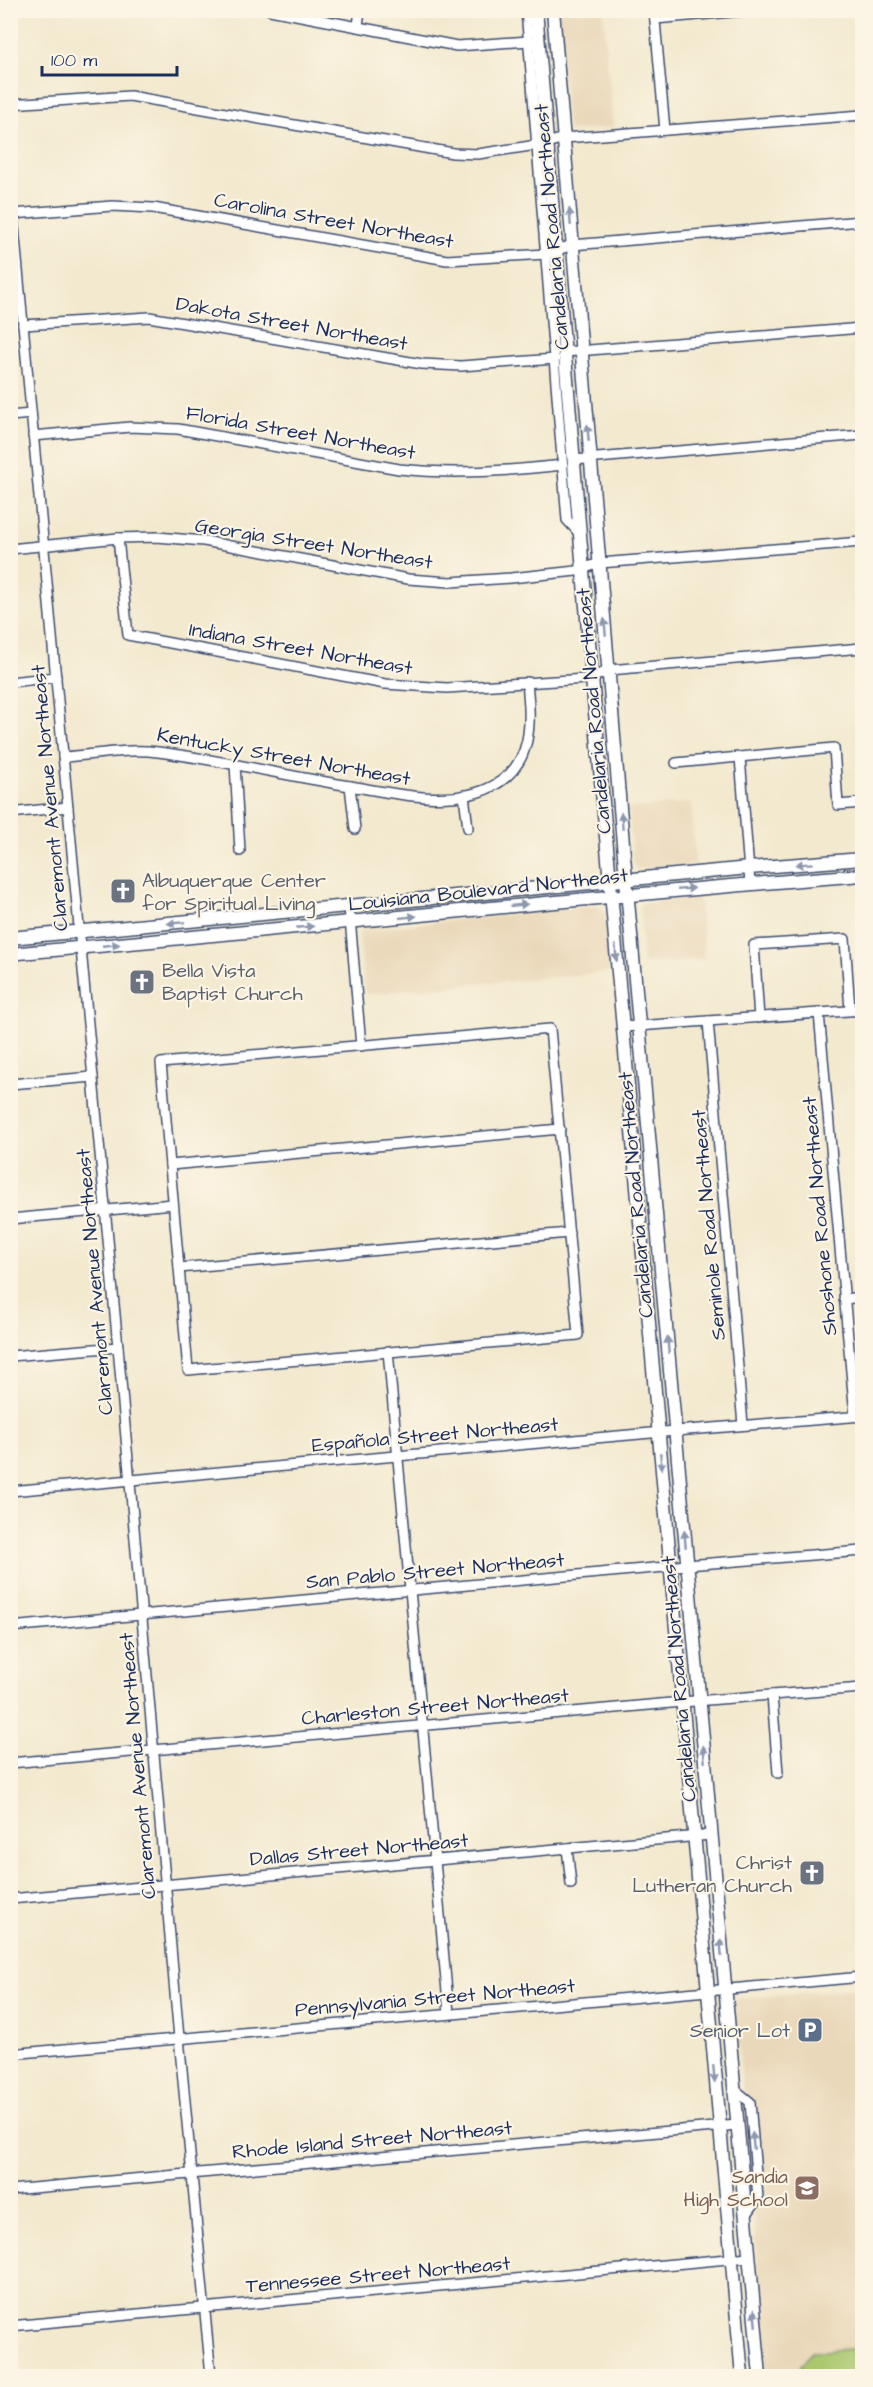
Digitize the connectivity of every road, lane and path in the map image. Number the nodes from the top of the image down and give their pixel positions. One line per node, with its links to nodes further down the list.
1 (270, 10): 8 (street)
2 (360, 10): 8 (street)
3 (526, 10): 9 (street)
4 (536, 10): 14 (main road, Candelaria Road Northeast)
5 (553, 10): 13 (main road, Candelaria Road Northeast)
6 (753, 10): 7 (street)
7 (655, 15): 12 (street)
8 (358, 26): 9 (street)
9 (529, 41): 14 (street)
10 (10, 104): 14 (street)
11 (862, 115): 12 (street)
12 (665, 130): 13 (street)
13 (564, 138): 14 (street); 18 (main road, Candelaria Road Northeast, one-way to 13)
14 (542, 144): 19 (main road, Candelaria Road Northeast)
15 (10, 184): 16 (street, Claremont Avenue Northeast)
16 (14, 214): 19 (street, Carolina Street Northeast); 20 (street, Claremont Avenue Northeast)
17 (862, 221): 18 (street, Carolina Street Northeast)
18 (572, 245): 19 (street, Carolina Street Northeast); 23 (main road, Candelaria Road Northeast)
19 (551, 253): 24 (main road, Candelaria Road Northeast)
20 (15, 282): 21 (street, Claremont Avenue Northeast)
21 (23, 325): 24 (street, Dakota Street Northeast); 25 (street, Claremont Avenue Northeast)
22 (862, 328): 23 (street, Dakota Street Northeast)
23 (581, 350): 24 (street, Dakota Street Northeast); 29 (main road, Candelaria Road Northeast, one-way to 23)
24 (560, 355): 30 (main road, Candelaria Road Northeast)
25 (31, 414): 26 (street); 28 (street, Claremont Avenue Northeast)
26 (10, 416)
27 (862, 435): 29 (street, Florida Street Northeast)
28 (33, 436): 30 (street, Florida Street Northeast); 33 (street, Claremont Avenue Northeast)
29 (591, 457): 30 (street, Florida Street Northeast); 35 (main road, Candelaria Road Northeast)
30 (569, 463): 36 (main road, Candelaria Road Northeast)
31 (118, 538): 33 (street, Georgia Street Northeast); 36 (street, Georgia Street Northeast); 42 (street, Indiana Street Northeast)
32 (862, 542): 35 (street, Georgia Street Northeast)
33 (44, 546): 34 (street, Georgia Street Northeast); 39 (street, Claremont Avenue Northeast)
34 (10, 549)
35 (600, 563): 36 (street, Georgia Street Northeast); 38 (main road, Candelaria Road Northeast, one-way to 35)
36 (583, 570): 40 (main road, Candelaria Road Northeast)
37 (862, 648): 38 (street, Indiana Street Northeast)
38 (609, 670): 40 (street, Indiana Street Northeast); 58 (main road, Candelaria Road Northeast, one-way to 38)
39 (56, 678): 41 (street); 43 (street, Claremont Avenue Northeast)
40 (592, 678): 42 (street, Indiana Street Northeast); 59 (main road, Candelaria Road Northeast)
41 (10, 682)
42 (527, 682): 48 (street, Kentucky Street Northeast)
43 (63, 757): 46 (street, Kentucky Street Northeast); 50 (street, Claremont Avenue Northeast)
44 (740, 757): 45 (street); 49 (street); 56 (street)
45 (675, 763)
46 (235, 764): 47 (street, Kentucky Street Northeast); 54 (street)
47 (350, 786): 48 (street, Kentucky Street Northeast); 53 (street)
48 (464, 795): 52 (street)
49 (862, 803)
50 (68, 807): 51 (street); 65 (street, Claremont Avenue Northeast)
51 (10, 813)
52 (468, 828)
53 (355, 830)
54 (240, 850)
55 (862, 859): 56 (main road, Louisiana Boulevard Northeast, one-way to 56)
56 (749, 868): 58 (main road, Louisiana Boulevard Northeast); 60 (street)
57 (862, 875): 60 (main road, Louisiana Boulevard Northeast)
58 (626, 879): 59 (main road, Louisiana Boulevard Northeast); 61 (main road, Candelaria Road Northeast)
59 (610, 881): 62 (main road, Candelaria Road Northeast); 63 (main road, Louisiana Boulevard Northeast)
60 (750, 884): 61 (main road, Louisiana Boulevard Northeast, one-way to 60)
61 (628, 894): 62 (main road, Louisiana Boulevard Northeast); 74 (main road, Candelaria Road Northeast)
62 (611, 895): 64 (main road, Louisiana Boulevard Northeast, one-way to 62); 75 (main road, Candelaria Road Northeast, one-way to 75)
63 (349, 907): 64 (street); 65 (main road, Louisiana Boulevard Northeast, one-way to 65)
64 (350, 923): 67 (main road, Louisiana Boulevard Northeast, one-way to 64); 76 (street)
65 (79, 932): 66 (main road, Louisiana Boulevard Northeast); 67 (street, Claremont Avenue Northeast)
66 (10, 938)
67 (81, 948): 68 (main road, Louisiana Boulevard Northeast); 77 (street, Claremont Avenue Northeast)
68 (10, 954)
69 (850, 1010): 70 (street); 71 (street); 72 (street)
70 (862, 1010)
71 (819, 1013): 72 (street); 87 (street, Shoshone Road Northeast)
72 (759, 1018): 73 (street)
73 (708, 1021): 74 (street); 92 (street, Seminole Road Northeast)
74 (640, 1026): 75 (street); 93 (main road, Candelaria Road Northeast, one-way to 74)
75 (623, 1027): 94 (main road, Candelaria Road Northeast)
76 (361, 1046): 79 (street); 80 (street)
77 (93, 1077): 78 (street); 82 (street, Claremont Avenue Northeast)
78 (10, 1084)
79 (560, 1129): 80 (street); 84 (street)
80 (170, 1165): 81 (street)
81 (173, 1204): 82 (street); 85 (street)
82 (105, 1210): 83 (street); 88 (street, Claremont Avenue Northeast)
83 (10, 1219)
84 (569, 1233): 85 (street); 89 (street)
85 (179, 1268): 89 (street)
86 (862, 1298): 87 (street)
87 (844, 1299): 91 (street, Shoshone Road Northeast)
88 (118, 1347): 90 (street); 96 (street, Claremont Avenue Northeast)
89 (388, 1351): 95 (street)
90 (10, 1356)
91 (859, 1416): 92 (street, Española Street Northeast)
92 (744, 1425): 93 (street, Española Street Northeast)
93 (675, 1431): 94 (street, Española Street Northeast); 99 (main road, Candelaria Road Northeast, one-way to 93)
94 (658, 1432): 95 (street, Española Street Northeast); 100 (main road, Candelaria Road Northeast, one-way to 100)
95 (399, 1455): 96 (street, Española Street Northeast); 101 (street)
96 (130, 1480): 97 (street, Española Street Northeast); 102 (street, Claremont Avenue Northeast)
97 (10, 1491)
98 (862, 1551): 99 (street, San Pablo Street Northeast)
99 (687, 1565): 100 (street, San Pablo Street Northeast); 106 (main road, Candelaria Road Northeast)
100 (670, 1567): 101 (street, San Pablo Street Northeast); 107 (main road, Candelaria Road Northeast)
101 (411, 1590): 102 (street, San Pablo Street Northeast); 108 (street)
102 (142, 1615): 103 (street, San Pablo Street Northeast); 109 (street, Claremont Avenue Northeast)
103 (10, 1627)
104 (862, 1688): 105 (street, Charleston Street Northeast)
105 (772, 1695): 106 (street, Charleston Street Northeast); 111 (street)
106 (699, 1701): 107 (street, Charleston Street Northeast); 112 (main road, Candelaria Road Northeast, one-way to 106)
107 (682, 1702): 108 (street, Charleston Street Northeast); 113 (main road, Candelaria Road Northeast)
108 (423, 1725): 109 (street, Charleston Street Northeast); 115 (street)
109 (154, 1750): 110 (street, Charleston Street Northeast); 116 (street, Claremont Avenue Northeast)
110 (10, 1763)
111 (778, 1773)
112 (710, 1835): 113 (street, Dallas Street Northeast); 120 (main road, Candelaria Road Northeast, one-way to 112)
113 (694, 1837): 114 (street, Dallas Street Northeast); 121 (main road, Candelaria Road Northeast)
114 (567, 1848): 115 (street, Dallas Street Northeast); 117 (street)
115 (436, 1860): 116 (street, Dallas Street Northeast); 122 (street)
116 (166, 1884): 118 (street, Dallas Street Northeast); 123 (street, Claremont Avenue Northeast)
117 (571, 1884)
118 (10, 1899)
119 (862, 1977): 120 (street, Pennsylvania Street Northeast)
120 (725, 1989): 121 (street, Pennsylvania Street Northeast); 125 (main road, Candelaria Road Northeast)
121 (707, 1990): 122 (street, Pennsylvania Street Northeast); 127 (main road, Candelaria Road Northeast, one-way to 127)
122 (449, 2013): 123 (street, Pennsylvania Street Northeast)
123 (179, 2038): 124 (street, Pennsylvania Street Northeast); 128 (street, Claremont Avenue Northeast)
124 (10, 2054)
125 (734, 2089): 126 (main road, Candelaria Road Northeast); 130 (street, one-way to 125)
126 (737, 2125): 127 (street, Rhode Island Street Northeast); 130 (main road, Candelaria Road Northeast)
127 (719, 2127): 128 (street, Rhode Island Street Northeast); 132 (main road, Candelaria Road Northeast)
128 (191, 2173): 129 (street, Rhode Island Street Northeast); 133 (street, Claremont Avenue Northeast)
129 (10, 2190)
130 (745, 2217): 131 (main road, Candelaria Road Northeast)
131 (749, 2257): 132 (street, Tennessee Street Northeast); 137 (main road, Candelaria Road Northeast, one-way to 131)
132 (733, 2259): 133 (street, Tennessee Street Northeast); 136 (main road, Candelaria Road Northeast)
133 (204, 2308): 134 (street, Tennessee Street Northeast); 135 (street, Claremont Avenue Northeast)
134 (10, 2326)
135 (211, 2376)
136 (742, 2376)
137 (760, 2376)

